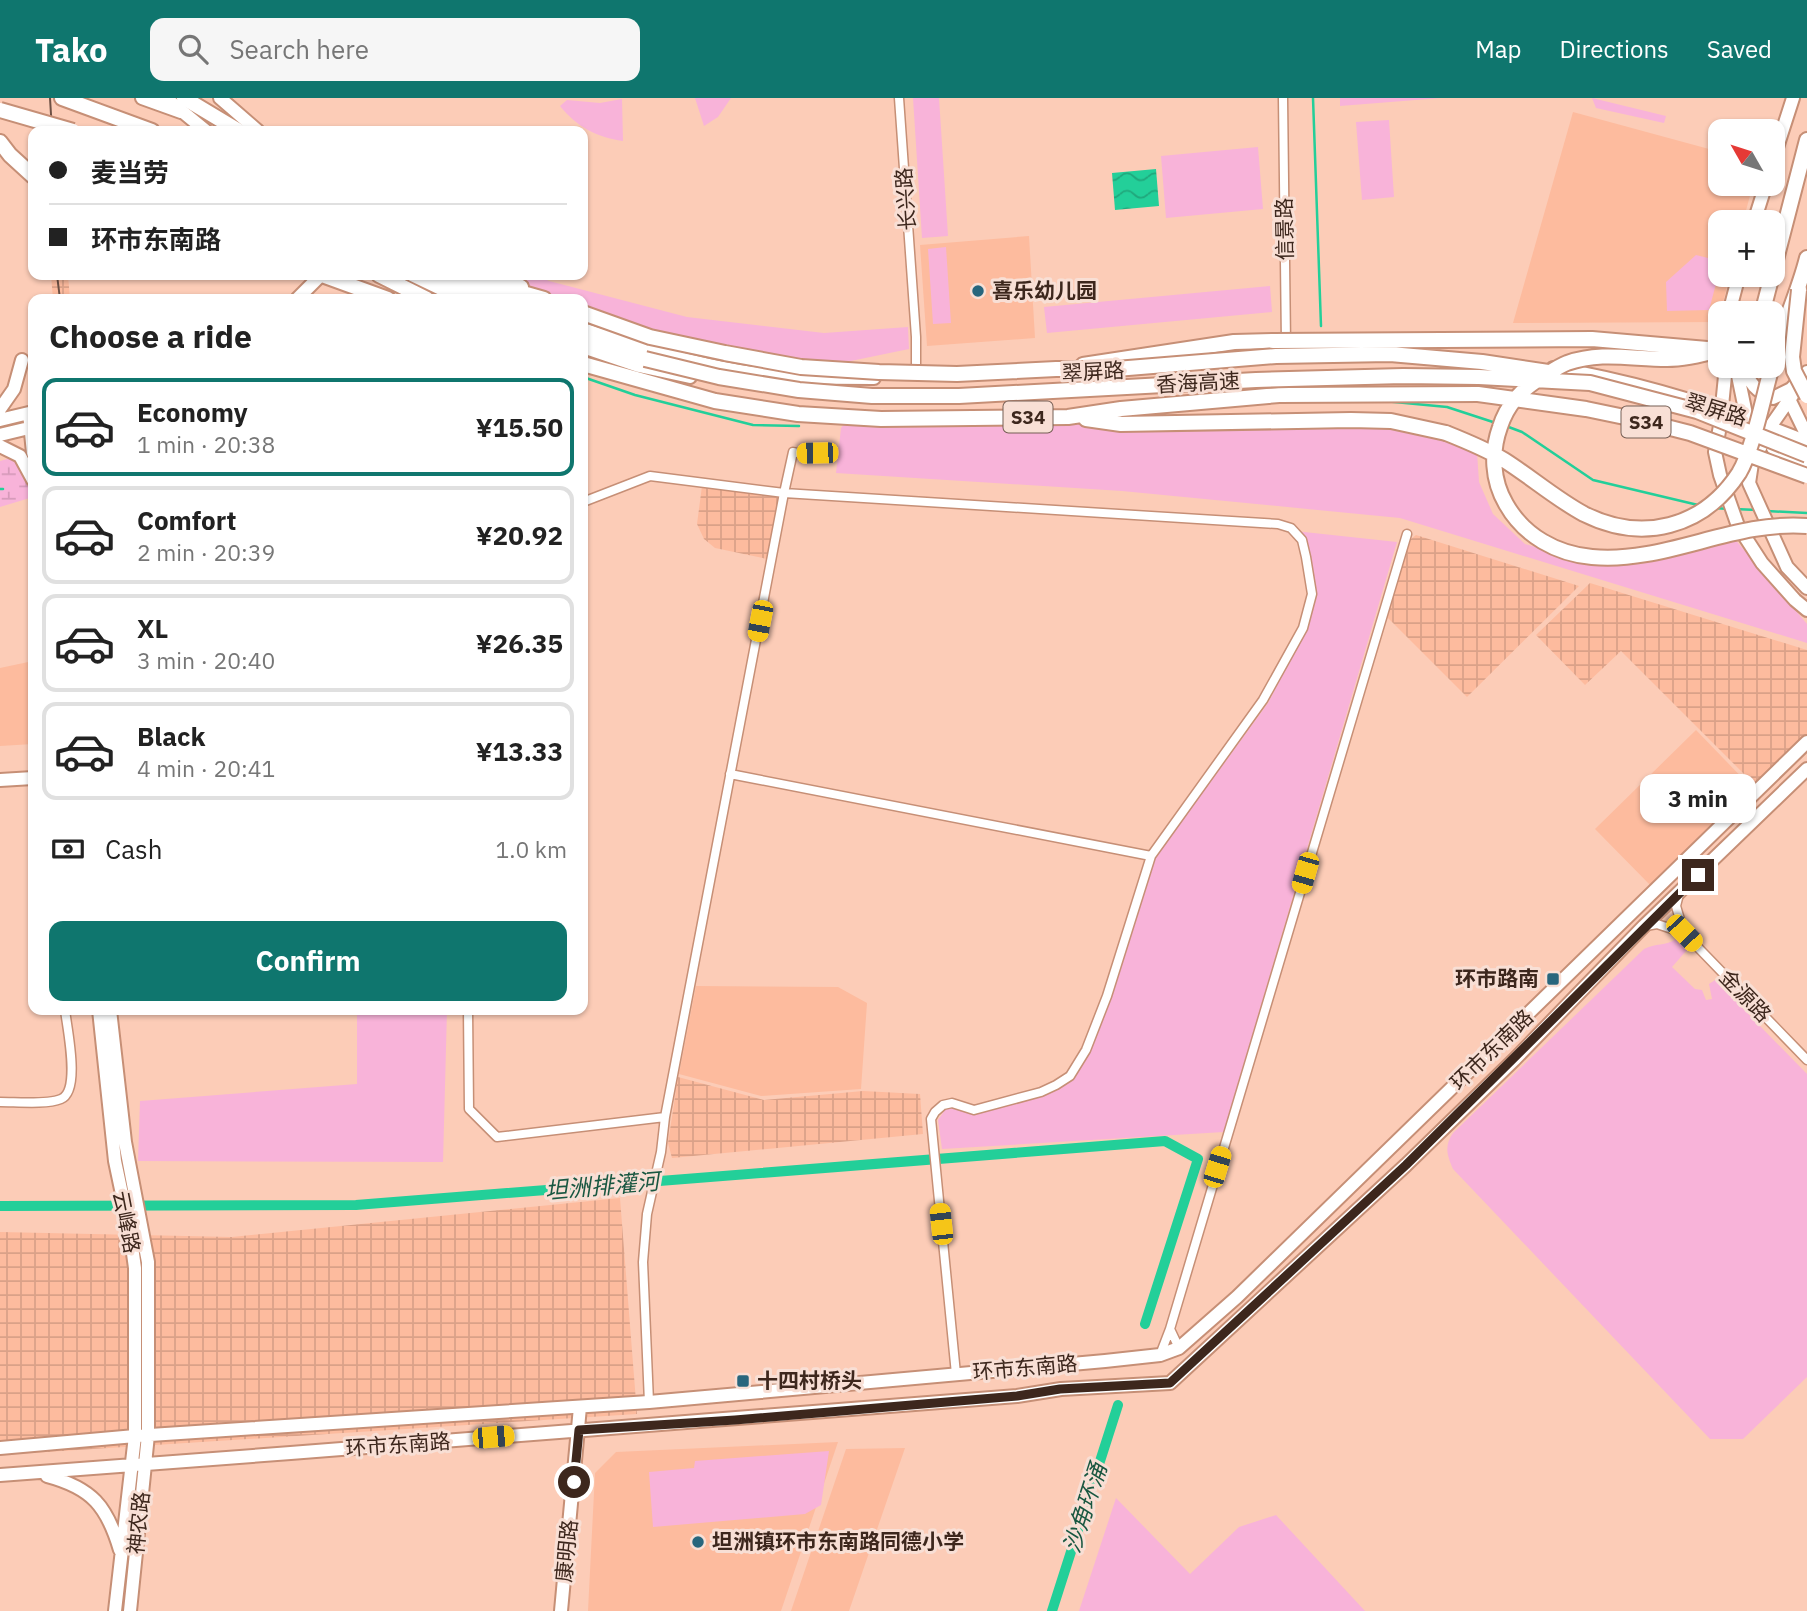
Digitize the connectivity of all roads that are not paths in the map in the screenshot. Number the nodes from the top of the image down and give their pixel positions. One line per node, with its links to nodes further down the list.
1 (62, 98): 13 (highway)
2 (142, 98): 9 (main road)
3 (166, 98): 9 (main road)
4 (200, 98): 16 (main road)
5 (220, 98): 17 (main road)
6 (899, 98): 52 (street, 长兴路)
7 (1283, 98): 48 (street, 信景路)
8 (1793, 98): 11 (main road)
9 (182, 105): 14 (main road); 15 (highway)
10 (0, 110): 12 (highway, bridge)
11 (1785, 123)
12 (56, 126)
13 (138, 126)
14 (201, 126)
15 (228, 126)
16 (233, 126)
17 (252, 126)
18 (1807, 140): 39 (highway)
19 (0, 142): 20 (highway)
20 (28, 171)
21 (1807, 258): 30 (highway)
22 (308, 280): 31 (main road)
23 (329, 280): 32 (highway)
24 (389, 280): 33 (highway)
25 (422, 280): 34 (main road)
26 (445, 280): 35 (highway)
27 (468, 280): 36 (main road)
28 (487, 280): 37 (highway)
29 (509, 280): 38 (highway)
30 (1799, 290): 41 (highway, bridge); 58 (highway, bridge)
31 (293, 294)
32 (373, 294)
33 (417, 294)
34 (452, 294)
35 (477, 294)
36 (498, 294)
37 (527, 294)
38 (535, 294)
39 (1765, 301)
40 (588, 315): 50 (highway, bridge)
41 (1785, 322)
42 (588, 330): 52 (main road, 翠屏路)
43 (588, 341): 57 (highway, 香海高速 / S34, bridge)
44 (588, 349): 66 (main road, 翠屏路)
45 (1708, 349): 50 (highway, bridge)
46 (1708, 353): 81 (highway, bridge)
47 (22, 360): 60 (main road)
48 (1286, 360): 52 (main road, 翠屏路); 61 (main road, 翠屏路)
49 (588, 365): 63 (highway, 香海高速 / S34)
50 (1056, 369): 57 (highway, bridge)
51 (1807, 373): 55 (main road); 59 (main road)
52 (916, 378)
53 (1725, 378): 61 (main road)
54 (1738, 378): 64 (main road)
55 (1750, 378)
56 (1768, 378): 63 (highway, bridge)
57 (1590, 383): 75 (highway, 香海高速 / S34, bridge)
58 (1807, 396)
59 (1790, 401): 67 (main road); 70 (main road)
60 (0, 408)
61 (1722, 410): 64 (main road, 翠屏路); 66 (main road)
62 (28, 414): 65 (main road)
63 (1068, 417): 78 (highway, 香海高速 / S34, bridge)
64 (1747, 419): 67 (main road, 翠屏路); 72 (main road)
65 (0, 420)
66 (1720, 426): 72 (main road, 翠屏路); 84 (main road)
67 (1770, 427): 71 (main road, 翠屏路); 72 (main road)
68 (28, 428): 69 (main road)
69 (0, 435)
70 (1807, 436)
71 (1807, 442)
72 (1761, 443): 76 (main road, 翠屏路); 83 (main road)
73 (0, 446): 77 (main road)
74 (831, 453): 79 (street)
75 (1807, 455)
76 (1807, 463)
77 (28, 471)
78 (1807, 477)
79 (784, 493): 80 (street); 87 (street); 90 (street)
80 (588, 500)
81 (1807, 526)
82 (1407, 534): 102 (street)
83 (1807, 588)
84 (1807, 610)
85 (1807, 742): 103 (main road, 环市东南路)
86 (1807, 769): 91 (main road, 环市东南路)
87 (730, 775): 90 (street); 100 (street)
88 (28, 778): 89 (main road)
89 (0, 780)
90 (1150, 856): 105 (street)
91 (1680, 893): 92 (main road, 环市东南路); 93 (street)
92 (1644, 926): 93 (street); 108 (main road, 环市东南路)
93 (1684, 933): 98 (street, 金源路)
94 (66, 1015): 99 (street)
95 (100, 1015): 101 (main road, 云峰路)
96 (110, 1015): 101 (main road, 云峰路)
97 (468, 1015): 100 (street)
98 (1807, 1060)
99 (0, 1102)
100 (665, 1117): 106 (street)
101 (121, 1159): 109 (main road, 云峰路)
102 (1170, 1329): 103 (street); 104 (street)
103 (1179, 1348): 104 (main road, 环市东南路)
104 (1160, 1355): 105 (main road, 环市东南路)
105 (956, 1374): 106 (main road, 环市东南路)
106 (649, 1402): 107 (main road, 环市东南路)
107 (580, 1407): 108 (main road, 康明路); 109 (main road, 环市东南路)
108 (579, 1430): 111 (main road, 环市东南路); 117 (main road, 康明路)
109 (142, 1436): 110 (main road, 环市东南路); 111 (main road, 神农路)
110 (0, 1448)
111 (139, 1465): 112 (main road, 环市东南路); 114 (main road, 神农路); 116 (main road, 神农路)
112 (36, 1473): 113 (main road, 环市东南路); 114 (main road)
113 (0, 1475)
114 (122, 1557): 115 (main road, 神农路)
115 (115, 1611)
116 (130, 1611)
117 (561, 1611)

